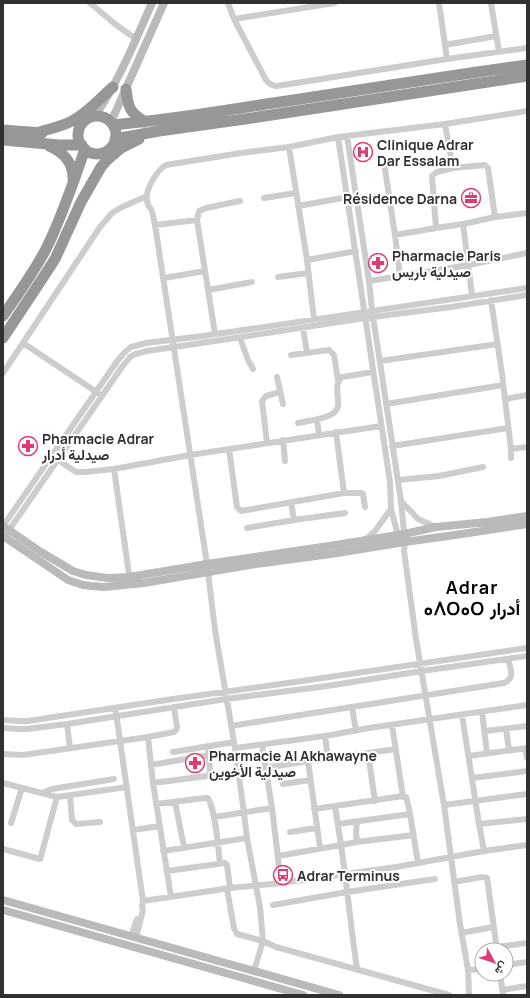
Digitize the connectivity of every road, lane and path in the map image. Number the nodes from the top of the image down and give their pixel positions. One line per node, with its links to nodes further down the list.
1 (90, 3): 12 (street)
2 (152, 3): 12 (street)
3 (164, 3): 20 (street)
4 (228, 3): 10 (street)
5 (285, 3): 9 (street)
6 (335, 3): 9 (street)
7 (439, 3): 13 (street)
8 (491, 3): 11 (street)
9 (287, 10): 10 (street)
10 (234, 19): 16 (street)
11 (496, 36): 13 (street); 15 (street)
12 (136, 39): 19 (street)
13 (445, 45): 16 (street)
14 (527, 48): 15 (street)
15 (499, 52): 16 (street)
16 (447, 60)
17 (527, 65): 23 (highway)
18 (527, 76): 28 (highway)
19 (113, 87): 22 (street); 31 (highway)
20 (126, 89): 23 (highway); 24 (street)
21 (527, 111): 25 (street)
22 (95, 116): 24 (highway); 26 (highway)
23 (145, 122): 24 (highway)
24 (112, 124): 32 (highway)
25 (445, 124): 29 (street); 37 (street)
26 (80, 127): 31 (highway); 34 (highway)
27 (3, 130): 31 (highway)
28 (159, 131): 32 (highway); 45 (highway)
29 (348, 136): 30 (street); 63 (street)
30 (338, 137): 35 (street); 42 (street)
31 (38, 138): 33 (highway); 34 (highway); 39 (highway)
32 (115, 139): 36 (highway)
33 (3, 140)
34 (84, 147): 36 (highway); 39 (highway)
35 (289, 147): 40 (street); 41 (street)
36 (100, 153): 45 (highway)
37 (453, 168): 48 (street); 52 (street)
38 (385, 169): 53 (street)
39 (73, 186): 72 (highway)
40 (296, 194): 43 (street); 46 (street)
41 (147, 196): 51 (street); 81 (street)
42 (348, 197): 46 (street); 54 (street)
43 (264, 198)
44 (240, 201): 49 (street)
45 (82, 202): 78 (highway)
46 (298, 206): 56 (street)
47 (527, 213): 48 (street)
48 (496, 217): 50 (street)
49 (197, 220): 51 (street); 58 (street)
50 (463, 224): 52 (street); 57 (street)
51 (155, 225): 62 (street)
52 (436, 228): 53 (street)
53 (395, 235): 60 (street)
54 (356, 251): 56 (street); 71 (street)
55 (527, 254): 57 (street)
56 (307, 260): 59 (street)
57 (469, 265): 60 (street); 67 (street)
58 (205, 271): 62 (street); 66 (street)
59 (308, 273): 61 (street); 75 (street)
60 (400, 275): 63 (street)
61 (278, 277)
62 (164, 278): 80 (street)
63 (368, 281): 70 (street)
64 (252, 282): 66 (street)
65 (527, 288): 67 (street)
66 (208, 290): 77 (street)
67 (472, 295): 70 (street)
68 (527, 295): 69 (street)
69 (491, 300): 73 (street); 82 (street)
70 (372, 310): 71 (street); 73 (street)
71 (364, 311): 74 (street); 75 (street)
72 (3, 316)
73 (373, 317): 74 (street); 86 (street)
74 (366, 318): 76 (street); 89 (street)
75 (314, 319): 77 (street)
76 (304, 328): 79 (street); 84 (street)
77 (215, 334): 80 (street)
78 (3, 338)
79 (240, 338): 83 (street); 88 (street)
80 (173, 339): 83 (street); 87 (street)
81 (23, 343): 90 (street); 95 (street)
82 (498, 344): 86 (street); 94 (street)
83 (174, 346): 91 (street); 114 (street)
84 (307, 353): 85 (street); 93 (street)
85 (291, 356)
86 (380, 361): 101 (street)
87 (112, 368): 91 (street); 95 (street)
88 (254, 369)
89 (373, 372): 93 (street); 104 (street)
90 (3, 373)
91 (118, 373): 98 (street)
92 (277, 377): 96 (street)
93 (338, 380): 102 (street)
94 (503, 384): 99 (street); 101 (street)
95 (96, 392): 98 (street); 115 (street)
96 (280, 392): 100 (street); 109 (street)
97 (527, 395): 99 (street)
98 (102, 396): 117 (street)
99 (505, 399): 105 (street)
100 (283, 404)
101 (386, 404): 110 (street)
102 (317, 419): 103 (street); 107 (street)
103 (298, 423)
104 (381, 426): 106 (street); 126 (street)
105 (508, 428): 110 (street); 113 (street)
106 (336, 432): 107 (street); 122 (street)
107 (319, 435): 108 (street)
108 (283, 440): 109 (street); 118 (street)
109 (267, 443): 112 (street)
110 (392, 446): 121 (street)
111 (527, 447): 113 (street)
112 (228, 449): 114 (street); 124 (street)
113 (511, 449): 116 (street)
114 (190, 455): 120 (street); 136 (street)
115 (52, 456): 117 (street); 133 (street)
116 (511, 458)
117 (58, 460): 120 (street); 133 (street)
118 (286, 461)
119 (483, 467): 121 (street)
120 (114, 469): 137 (street)
121 (398, 480): 123 (street)
122 (344, 493): 124 (street); 125 (street)
123 (401, 501): 131 (street); 134 (street)
124 (291, 502): 129 (street)
125 (365, 507)
126 (391, 509): 134 (street); 135 (street)
127 (346, 513): 129 (street)
128 (527, 516): 131 (street)
129 (294, 520): 132 (street)
130 (527, 524): 134 (street)
131 (436, 527): 134 (street)
132 (248, 528)
133 (4, 532): 137 (street)
134 (401, 538): 135 (street); 136 (street); 141 (street)
135 (364, 541): 136 (street)
136 (208, 568): 137 (street); 143 (street)
137 (130, 581)
138 (527, 648): 141 (street)
139 (527, 656): 140 (street)
140 (508, 659): 142 (street); 144 (street)
141 (421, 663): 142 (street); 143 (street)
142 (422, 671): 144 (street); 145 (street)
143 (225, 692): 145 (street); 148 (street)
144 (426, 696): 147 (street); 154 (street)
145 (226, 699): 149 (street); 157 (street)
146 (527, 705): 150 (street)
147 (352, 707): 157 (street); 161 (street)
148 (115, 708): 152 (street); 153 (street)
149 (174, 708): 152 (street); 164 (street)
150 (482, 712): 151 (street); 162 (street)
151 (462, 715): 154 (street); 178 (street)
152 (117, 716): 155 (street); 165 (street)
153 (3, 720)
154 (429, 720): 156 (street); 204 (street)
155 (67, 724): 159 (street); 169 (street)
156 (392, 725): 161 (street); 171 (street)
157 (231, 726): 166 (street)
158 (527, 726): 160 (street)
159 (3, 728)
160 (506, 729): 162 (street); 172 (street)
161 (356, 731): 163 (street)
162 (485, 732): 175 (street)
163 (325, 736): 167 (street); 179 (street)
164 (148, 737): 165 (street); 182 (street)
165 (120, 741): 169 (street); 192 (street)
166 (234, 745): 167 (street); 168 (street); 208 (street)
167 (262, 745): 183 (street)
168 (208, 746): 173 (street); 177 (street)
169 (70, 748): 176 (street)
170 (526, 748): 172 (street); 180 (street)
171 (396, 749): 174 (street); 198 (street)
172 (509, 750): 175 (street)
173 (172, 752)
174 (368, 753): 179 (street); 200 (street)
175 (487, 753): 178 (street)
176 (3, 754)
177 (209, 755): 182 (street); 190 (street)
178 (469, 756): 185 (street)
179 (328, 758): 181 (street)
180 (527, 758)
181 (308, 761): 183 (street); 187 (street)
182 (151, 765): 190 (street)
183 (265, 768): 206 (street)
184 (527, 771): 185 (street)
185 (472, 778): 202 (street)
186 (114, 779): 188 (street)
187 (310, 780): 191 (street); 207 (street)
188 (97, 781): 194 (street); 195 (street)
189 (3, 783): 193 (street)
190 (153, 783): 203 (street)
191 (283, 784)
192 (127, 787): 194 (street); 219 (street)
193 (22, 788): 195 (street); 214 (street)
194 (99, 791): 197 (street)
195 (42, 794): 199 (street)
196 (527, 794): 202 (street)
197 (70, 796): 199 (street); 212 (street)
198 (403, 796): 200 (street); 209 (street)
199 (57, 797): 227 (street)
200 (375, 800): 205 (street)
201 (175, 802): 203 (street); 210 (street); 228 (street)
202 (476, 802): 204 (street); 216 (street)
203 (156, 804): 217 (street)
204 (444, 805): 233 (street)
205 (335, 806): 207 (street); 215 (street)
206 (272, 808): 208 (street); 232 (street)
207 (314, 809): 218 (street)
208 (244, 813): 210 (street); 222 (street)
209 (410, 814): 213 (street); 221 (street)
210 (214, 817): 223 (street)
211 (527, 819): 216 (street)
212 (100, 822)
213 (356, 822): 215 (street); 224 (street)
214 (11, 823)
215 (338, 824): 225 (street)
216 (480, 824): 231 (street)
217 (160, 826): 219 (street); 230 (street)
218 (317, 828): 220 (street); 229 (street)
219 (133, 830): 246 (street)
220 (290, 832)
221 (414, 835): 224 (street); 235 (street)
222 (247, 838): 223 (street); 241 (street)
223 (217, 842): 228 (street); 234 (street)
224 (357, 842): 225 (street)
225 (341, 845): 229 (street); 237 (street)
226 (527, 845): 231 (street)
227 (3, 848)
228 (184, 848): 230 (street)
229 (320, 848): 232 (street)
230 (164, 851): 236 (street)
231 (484, 851): 233 (street)
232 (278, 856): 239 (street)
233 (450, 857): 235 (street); 240 (street)
234 (220, 863): 236 (street); 242 (street)
235 (418, 863): 237 (street)
236 (167, 871): 244 (street)
237 (345, 874): 239 (street); 243 (street)
238 (435, 879): 243 (street)
239 (281, 882): 241 (street)
240 (454, 882): 249 (street); 250 (street)
241 (255, 885): 242 (street); 252 (street)
242 (229, 888): 244 (street); 252 (street)
243 (347, 892): 247 (street); 258 (street)
244 (171, 897): 246 (street)
245 (3, 900): 251 (street)
246 (143, 904): 251 (street)
247 (273, 905)
248 (3, 910): 265 (street)
249 (494, 927): 250 (street); 253 (street)
250 (461, 933): 259 (street)
251 (134, 938): 261 (street)
252 (263, 941): 258 (street); 261 (street)
253 (495, 942)
254 (527, 943): 255 (street)
255 (514, 946)
256 (527, 962): 257 (street)
257 (514, 964)
258 (357, 969): 267 (street)
259 (468, 970): 260 (street); 268 (street)
260 (474, 970)
261 (254, 971): 266 (street)
262 (501, 982): 264 (street)
263 (527, 986): 264 (street)
264 (502, 992)
265 (303, 995)
266 (339, 995)
267 (448, 995)
268 (469, 995)

